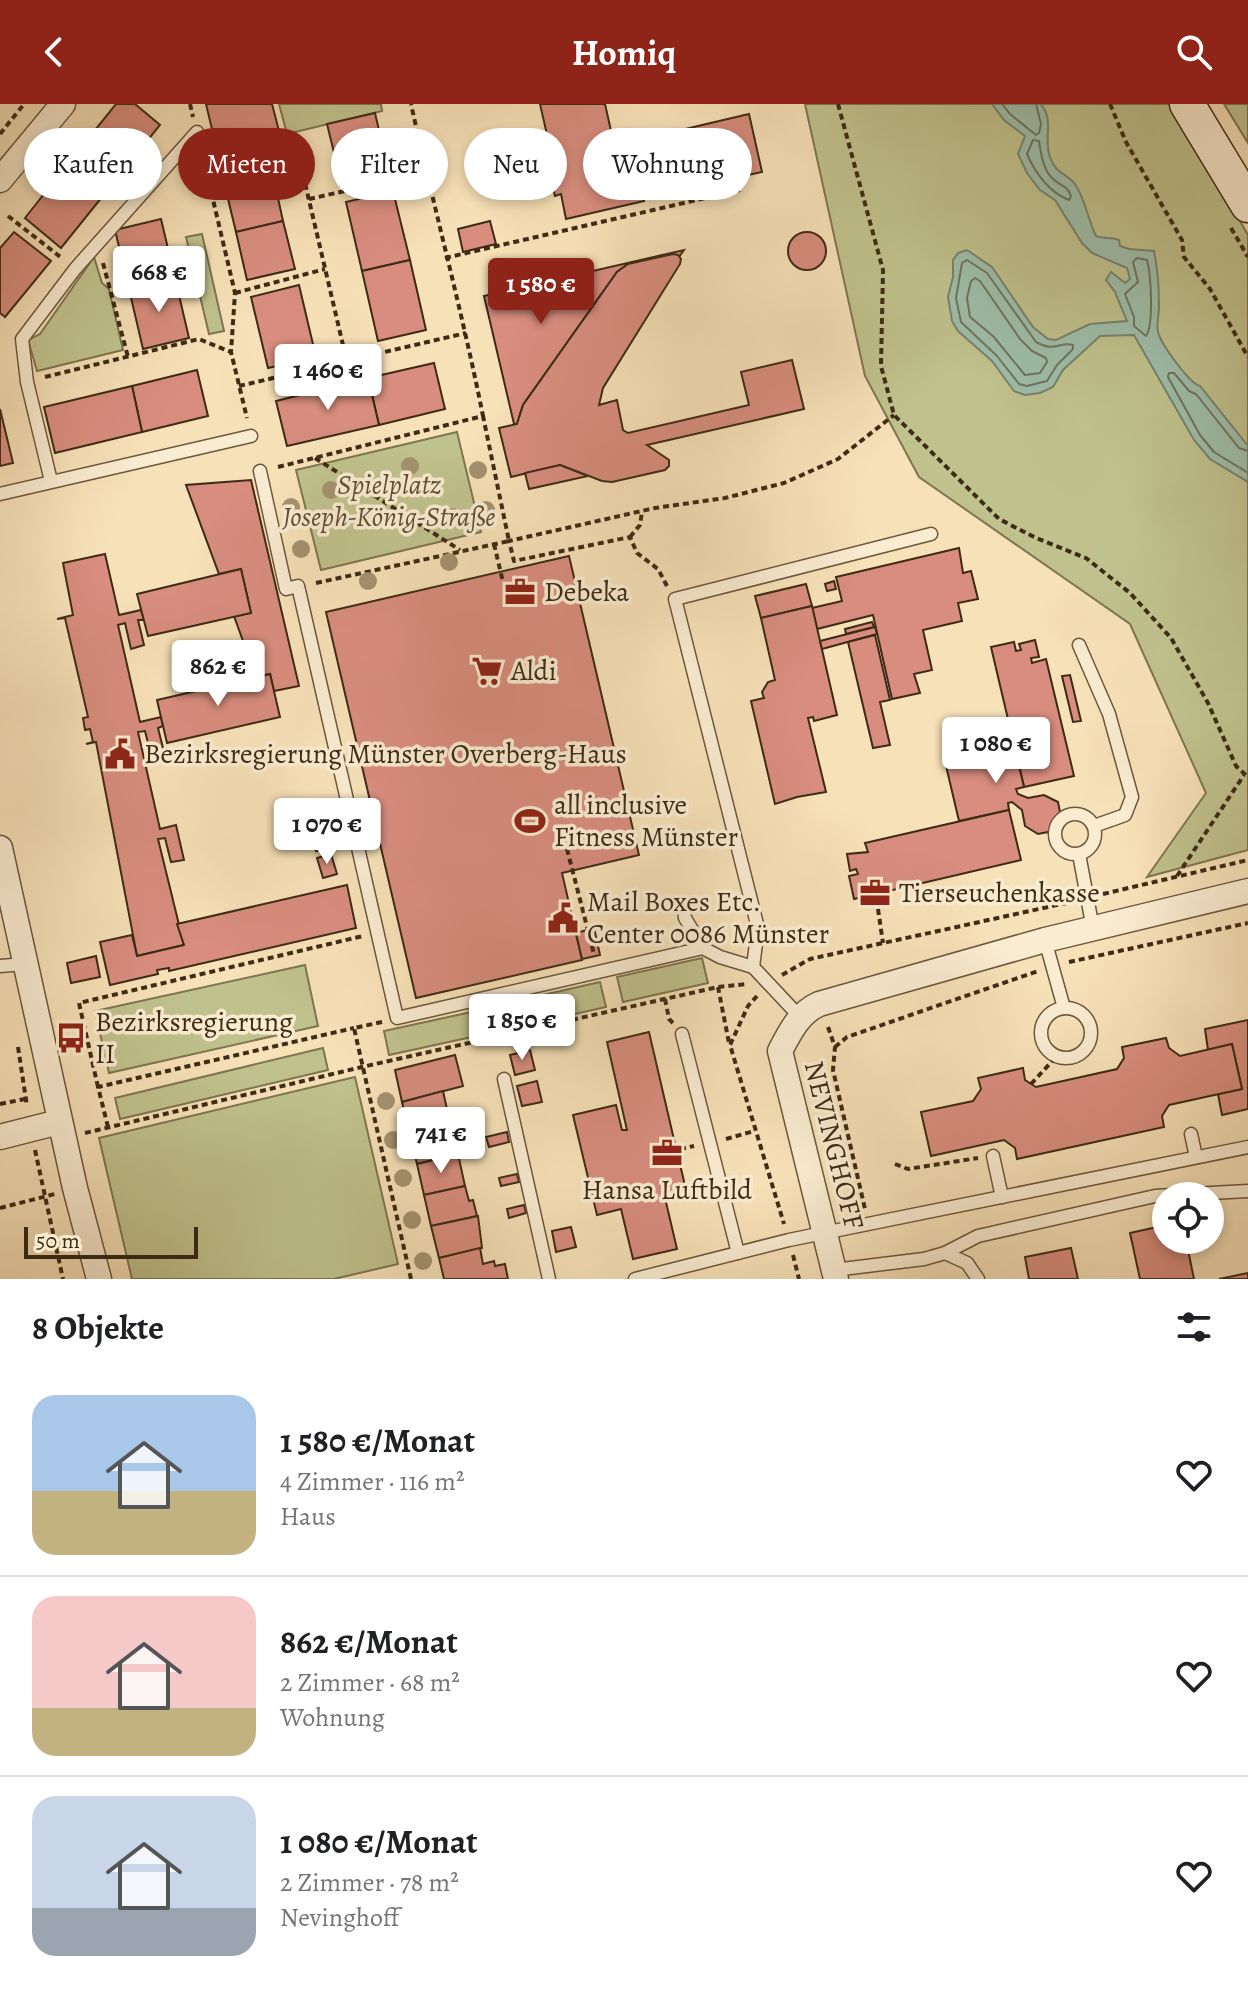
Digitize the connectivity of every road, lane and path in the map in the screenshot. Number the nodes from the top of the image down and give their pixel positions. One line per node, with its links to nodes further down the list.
1 (24, 104): 10 (path)
2 (63, 104): 12 (street)
3 (190, 104): 8 (path)
4 (411, 104): 9 (path)
5 (838, 104): 31 (path)
6 (1110, 104): 27 (path)
7 (1187, 104): 17 (main road)
8 (196, 128)
9 (416, 128)
10 (0, 134)
11 (178, 153): 19 (lane)
12 (0, 180)
13 (212, 200): 23 (path)
14 (309, 200): 22 (path)
15 (432, 200): 20 (path)
16 (697, 200): 20 (path)
17 (1248, 205)
18 (8, 216): 21 (path)
19 (98, 243): 21 (lane); 26 (path)
20 (445, 258): 24 (path)
21 (75, 269): 29 (lane)
22 (325, 269): 23 (path); 28 (path)
23 (235, 293): 25 (path)
24 (466, 333): 28 (path); 32 (path)
25 (231, 352): 26 (path); 30 (path)
26 (128, 357): 29 (path)
27 (1248, 357)
28 (347, 362): 30 (path)
29 (27, 382): 36 (lane)
30 (239, 386): 33 (path)
31 (894, 415): 38 (path); 48 (path)
32 (483, 416): 34 (path); 41 (path)
33 (251, 436): 36 (lane)
34 (314, 458): 35 (path); 43 (path)
35 (260, 471): 45 (lane)
36 (51, 481): 37 (lane)
37 (0, 494)
38 (642, 511): 40 (path); 41 (path)
39 (931, 534): 46 (lane)
40 (630, 537): 41 (path); 46 (path)
41 (509, 541): 42 (path)
42 (494, 544): 43 (path); 44 (path)
43 (462, 551): 45 (path)
44 (503, 582)
45 (298, 586): 60 (lane)
46 (675, 599): 66 (lane)
47 (1079, 645): 49 (lane)
48 (1246, 776): 54 (path)
49 (1094, 826): 52 (lane); 52 (lane)
50 (0, 848): 64 (street)
51 (567, 849): 67 (path)
52 (1079, 854): 56 (lane)
53 (1248, 860): 54 (path)
54 (1177, 876): 56 (path)
55 (1248, 891): 59 (street)
56 (1087, 898): 59 (lane); 62 (path)
57 (684, 908): 63 (lane)
58 (878, 909): 62 (path)
59 (1093, 929): 61 (street)
60 (377, 933): 72 (lane); 81 (path)
61 (1045, 940): 70 (lane); 71 (street)
62 (883, 943): 68 (path)
63 (703, 948): 66 (lane); 67 (lane)
64 (25, 964): 65 (lane); 82 (street)
65 (0, 966)
66 (753, 967): 68 (lane)
67 (598, 972): 72 (lane)
68 (769, 982): 69 (path); 71 (lane); 75 (path)
69 (718, 987): 75 (path); 78 (path)
70 (1064, 1008): 77 (lane); 77 (lane)
71 (800, 1017): 98 (street, NEVINGHOFF)
72 (397, 1018): 73 (path)
73 (354, 1028): 78 (path); 81 (path)
74 (682, 1034): 100 (lane)
75 (730, 1045): 85 (path)
76 (835, 1047): 97 (path)
77 (1056, 1057): 80 (path)
78 (362, 1067): 81 (path); 104 (path)
79 (504, 1079): 105 (lane)
80 (1031, 1084)
81 (98, 1087)
82 (53, 1092): 83 (path); 84 (street)
83 (0, 1104)
84 (59, 1122): 87 (street); 103 (street)
85 (754, 1131): 88 (path); 99 (path)
86 (1191, 1134): 91 (lane)
87 (0, 1137)
88 (717, 1142)
89 (1248, 1147): 91 (lane)
90 (993, 1156): 92 (path); 95 (lane)
91 (1196, 1157): 95 (lane)
92 (895, 1164)
93 (1248, 1191): 101 (lane)
94 (44, 1197): 96 (path)
95 (1002, 1197): 97 (lane)
96 (0, 1208)
97 (868, 1226): 98 (lane)
98 (825, 1234): 99 (lane); 102 (street, NEVINGHOFF)
99 (789, 1240): 100 (lane); 107 (path)
100 (738, 1253): 106 (lane)
101 (945, 1253): 102 (lane); 108 (lane)
102 (835, 1274)
103 (99, 1279)
104 (411, 1279)
105 (549, 1279)
106 (635, 1279)
107 (799, 1279)
108 (978, 1279)

